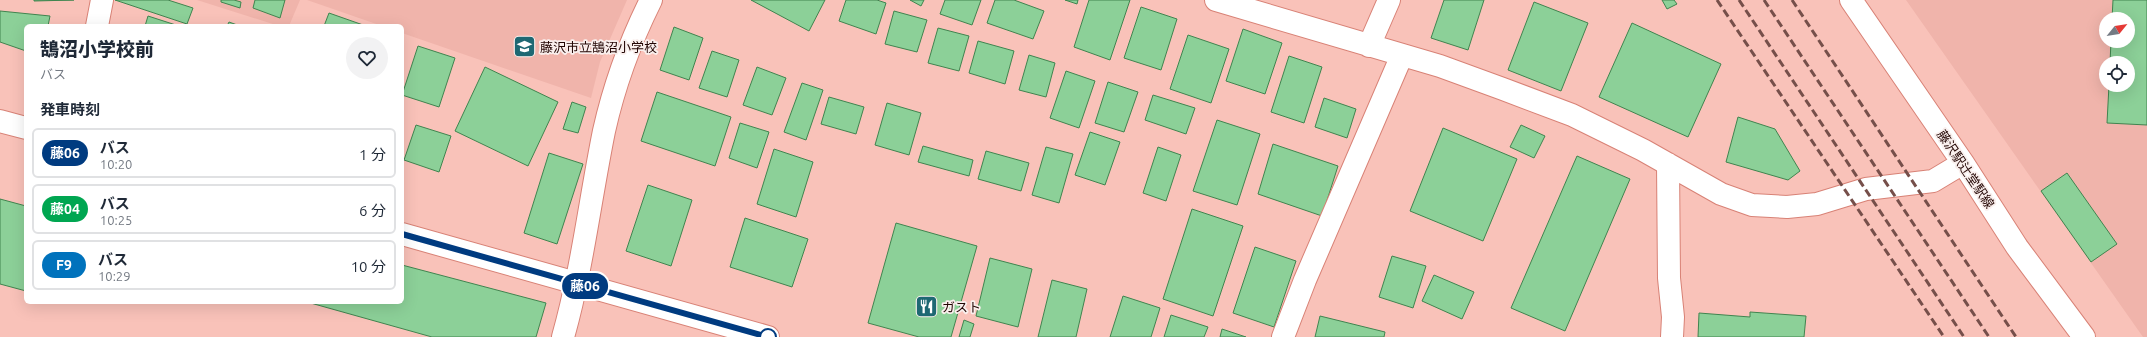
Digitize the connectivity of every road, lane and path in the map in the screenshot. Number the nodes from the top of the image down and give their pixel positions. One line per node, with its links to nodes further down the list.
1 (102, 0): 6 (street)
2 (651, 0): 14 (street)
3 (1216, 0): 7 (street)
4 (1389, 0): 7 (street)
5 (1851, 0): 11 (street, 藤沢駅辻堂駅線)
6 (97, 24)
7 (1369, 46): 8 (street)
8 (1402, 55): 12 (street); 17 (street)
9 (0, 120): 10 (street)
10 (24, 127)
11 (1963, 163): 12 (street); 19 (street, 藤沢駅辻堂駅線)
12 (1668, 164): 18 (street)
13 (404, 235): 14 (street)
14 (577, 284): 15 (street); 16 (street)
15 (563, 337)
16 (768, 337)
17 (1283, 337)
18 (1672, 337)
19 (2084, 337)

